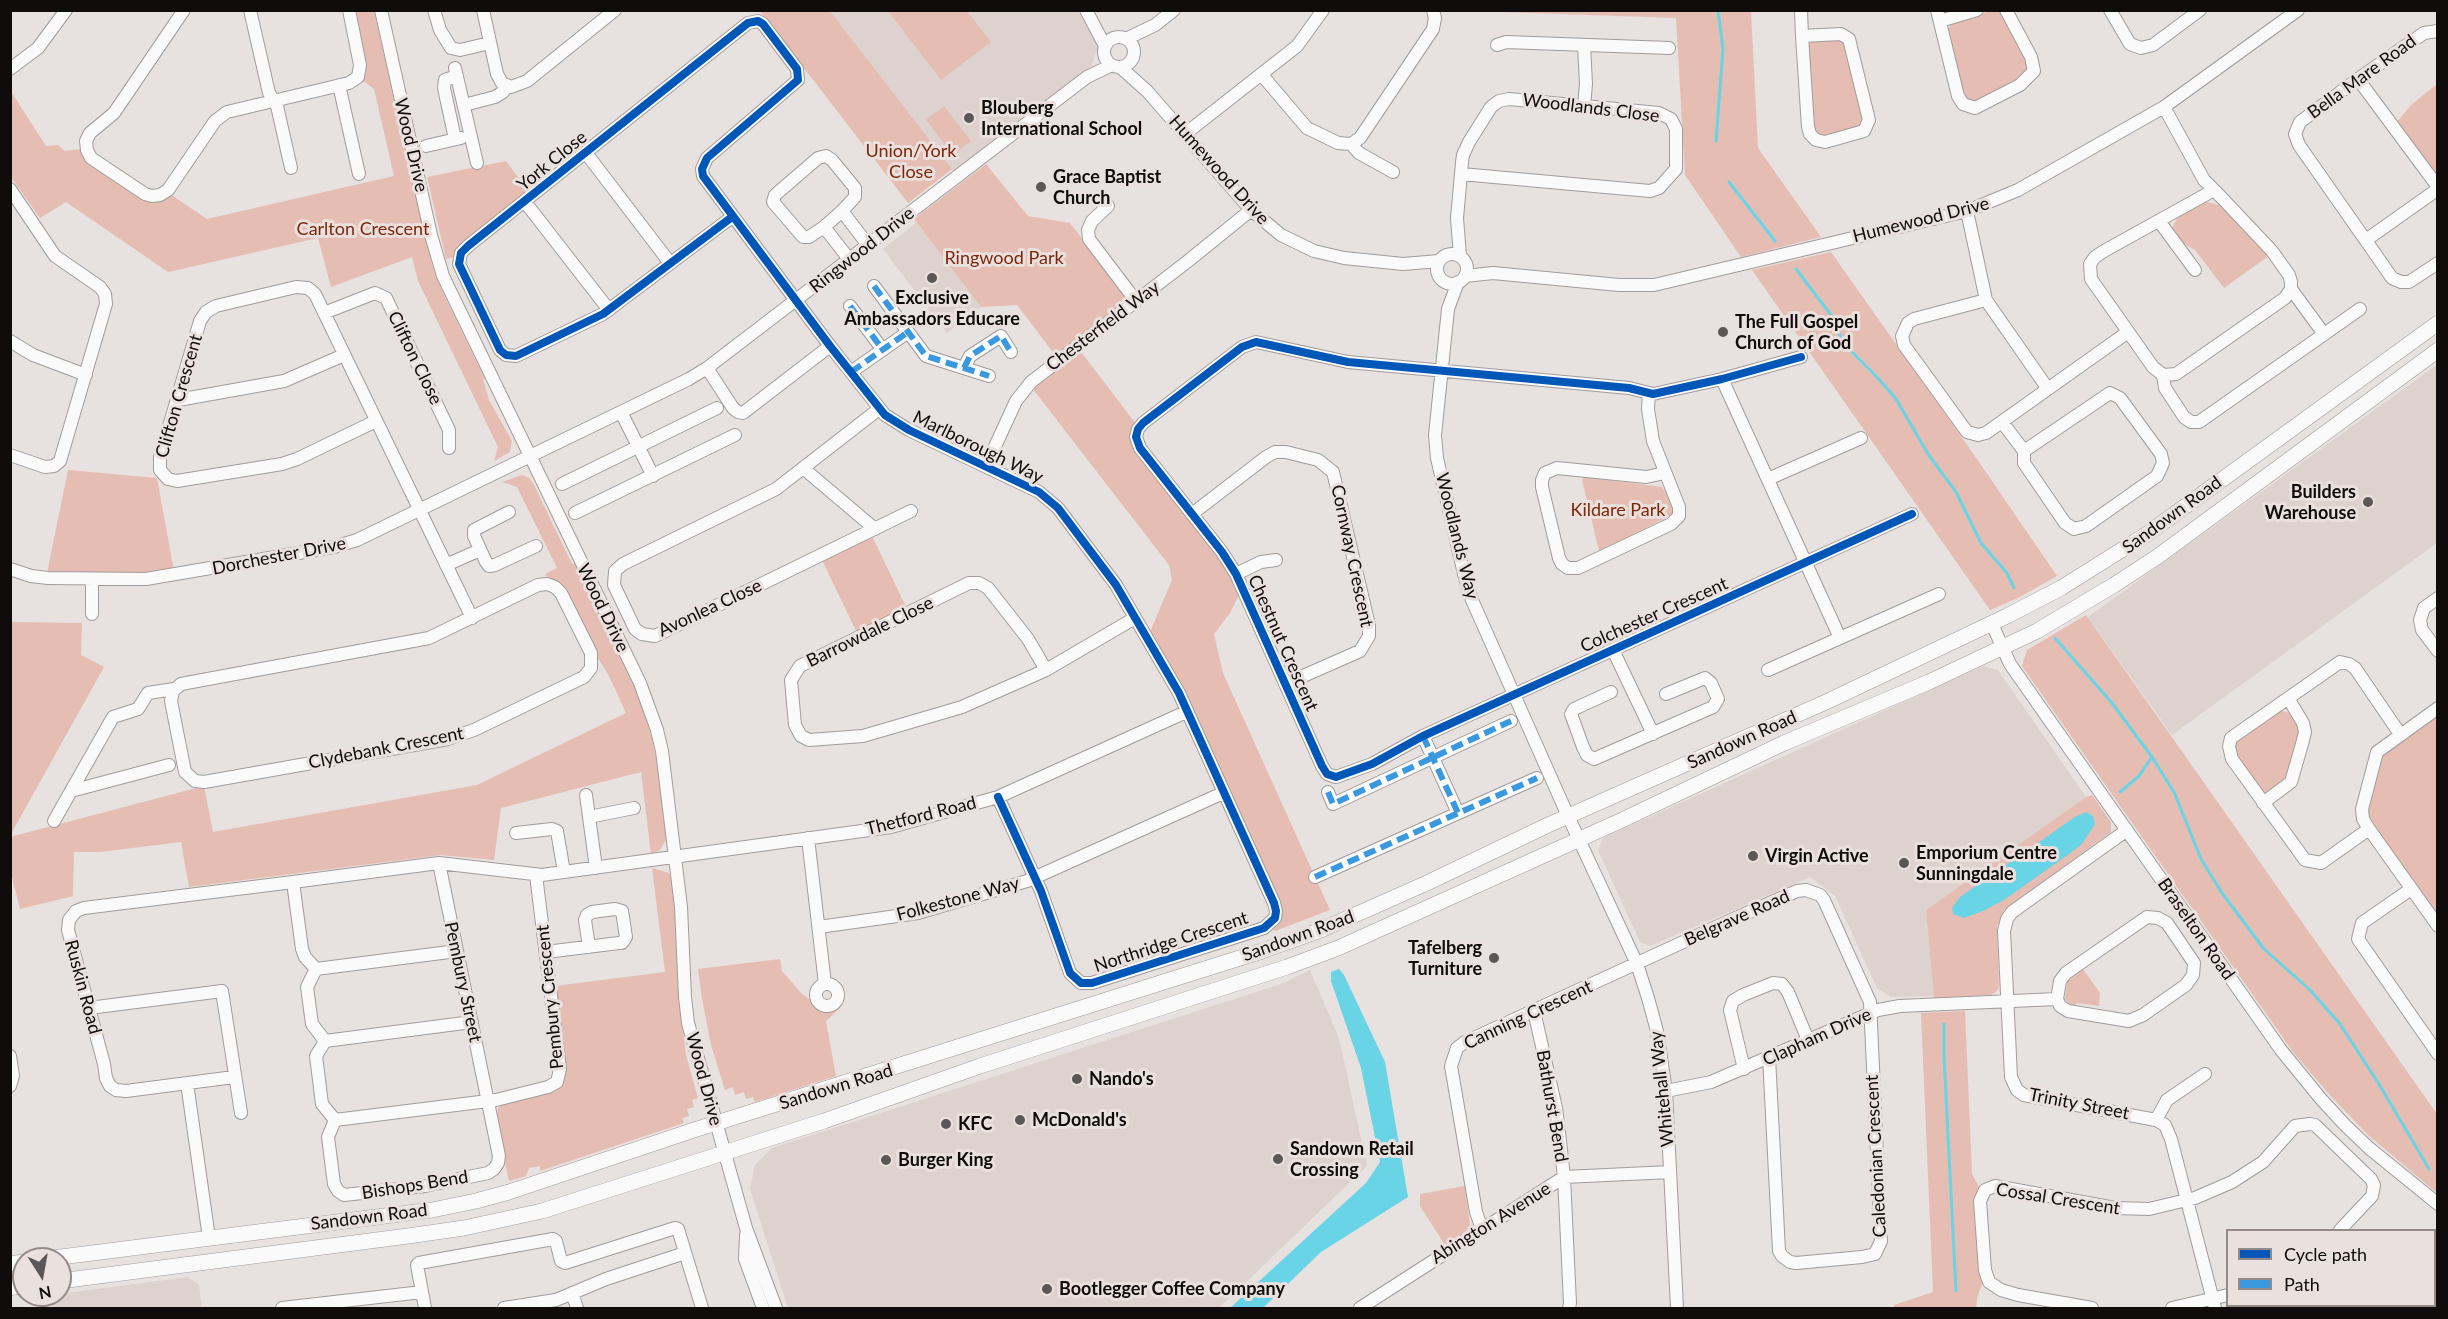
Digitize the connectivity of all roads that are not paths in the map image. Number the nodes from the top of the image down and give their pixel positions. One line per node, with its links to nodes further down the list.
1 (66, 10): 30 (street)
2 (184, 10): 36 (street)
3 (250, 10): 36 (street)
4 (349, 10): 33 (street)
5 (381, 10): 114 (street, Wood Drive)
6 (434, 10): 24 (street)
7 (483, 10): 24 (street)
8 (615, 10): 34 (street)
9 (1174, 10): 20 (street)
10 (1323, 10): 31 (street)
11 (1433, 10): 43 (street)
12 (1801, 10): 22 (street)
13 (1977, 10): 19 (street)
14 (2006, 10): 19 (street)
15 (2110, 10): 16 (street)
16 (2200, 10)
17 (2298, 10): 39 (street, Humewood Drive)
18 (1088, 13): 23 (street, Humewood Drive); 29 (street, Humewood Drive)
19 (1939, 16)
20 (1155, 25): 23 (street); 28 (street)
21 (2438, 31): 32 (street, Bella Mare Road)
22 (1802, 36): 22 (street)
23 (1122, 38): 28 (street, Humewood Drive); 29 (street)
24 (490, 43): 34 (street)
25 (1497, 45): 26 (street)
26 (1584, 45): 27 (street); 38 (street)
27 (1669, 48)
28 (1133, 55): 29 (street); 35 (street, Humewood Drive)
29 (1110, 58): 35 (street, Humewood Drive); 64 (street, Ringwood Drive)
30 (10, 69)
31 (1261, 74): 40 (street); 43 (street)
32 (2358, 79): 51 (street); 63 (street, Bella Mare Road)
33 (339, 85): 36 (street); 49 (street)
34 (508, 86): 37 (street)
35 (1147, 91): 40 (street, Humewood Drive)
36 (273, 100): 47 (street)
37 (464, 105): 41 (street); 42 (street)
38 (1584, 106): 50 (street, Woodlands Close); 50 (street, Woodlands Close)
39 (2164, 107): 52 (street); 58 (street, Humewood Drive)
40 (1185, 134): 56 (street, Humewood Drive)
41 (471, 136): 42 (street); 46 (street)
42 (455, 139): 44 (street)
43 (1351, 144): 48 (street)
44 (426, 146)
45 (586, 153): 54 (street, York Close); 59 (street, York Close); 66 (street)
46 (477, 163)
47 (291, 168)
48 (1393, 172)
49 (359, 174)
50 (1461, 174): 60 (street, Woodlands Close)
51 (2438, 188): 63 (street)
52 (2214, 190): 61 (street); 72 (street)
53 (11, 191): 96 (street)
54 (525, 202): 79 (street); 79 (street, York Close)
55 (1108, 206): 75 (street)
56 (1251, 210): 68 (street, Humewood Drive); 75 (street, Chesterfield Way)
57 (842, 211): 62 (street); 62 (street); 64 (street)
58 (1967, 211): 69 (street, Humewood Drive); 74 (street)
59 (732, 217): 66 (street, York Close); 73 (street, York Close)
60 (1457, 218): 68 (street, Woodlands Close); 69 (street, Woodlands Close)
61 (2159, 221): 70 (street); 83 (street)
62 (824, 227): 65 (street)
63 (2366, 240): 67 (street)
64 (868, 245): 65 (street, Ringwood Drive)
65 (849, 259): 73 (street, Ringwood Drive)
66 (670, 262): 79 (street, York Close)
67 (2438, 262)
68 (1442, 267): 69 (street); 69 (street); 77 (street, Woodlands Way)
69 (1462, 270): 77 (street, Woodlands Way)
70 (2195, 270)
71 (874, 285): 82 (street)
72 (2291, 289): 84 (street); 97 (street)
73 (796, 300): 86 (street, Marlborough Way); 92 (street, Ringwood Drive)
74 (1986, 300): 100 (street); 107 (street)
75 (1136, 301): 115 (street, Chesterfield Way)
76 (850, 306): 87 (street)
77 (1448, 309): 94 (street, Woodlands Way)
78 (2360, 309): 84 (street)
79 (609, 310)
80 (324, 313): 90 (street, Clifton Crescent); 102 (street, Clifton Crescent); 111 (street, Clifton Close)
81 (2438, 324): 141 (main road, Sandown Road)
82 (908, 332): 87 (street); 93 (street)
83 (2128, 332): 97 (street); 100 (street)
84 (2324, 334): 97 (street)
85 (10, 341): 96 (street)
86 (830, 346): 92 (street); 95 (street, Marlborough Way)
87 (883, 350): 95 (street)
88 (2438, 350): 143 (main road, Sandown Road)
89 (1011, 352): 93 (street)
90 (344, 355): 102 (street); 106 (street, Clifton Crescent)
91 (1801, 357): 99 (street)
92 (707, 368): 105 (street, Ringwood Drive)
93 (964, 368): 98 (street)
94 (1442, 371): 101 (street); 125 (street, Chestnut Crescent); 151 (street, Woodlands Way)
95 (851, 372): 104 (street, Marlborough Way)
96 (86, 375): 113 (street)
97 (2163, 375)
98 (989, 376)
99 (1722, 379): 101 (street); 119 (street)
100 (2048, 389): 107 (street)
101 (1648, 394): 117 (street)
102 (177, 400): 106 (street, Clifton Crescent)
103 (717, 408): 110 (street)
104 (879, 409): 115 (street, Marlborough Way); 116 (street, Avonlea Close)
105 (621, 412): 110 (street); 114 (street, Ringwood Drive)
106 (376, 421): 121 (street, Clifton Crescent)
107 (2002, 422): 112 (street)
108 (735, 435): 118 (street)
109 (1861, 438): 119 (street)
110 (639, 447): 118 (street); 120 (street)
111 (449, 448)
112 (2024, 451): 112 (street)
113 (10, 455)
114 (530, 456): 121 (street, Dorchester Drive); 179 (street, Wood Drive)
115 (986, 466): 140 (street, Marlborough Way)
116 (804, 468): 127 (street); 127 (street, Avonlea Close)
117 (1665, 473): 117 (street)
118 (653, 476): 124 (street)
119 (1768, 479): 131 (street)
120 (562, 484)
121 (420, 510): 132 (street, Clifton Crescent); 135 (street, Dorchester Drive)
122 (911, 511): 127 (street, Avonlea Close)
123 (509, 512): 129 (street)
124 (575, 513)
125 (1192, 514): 134 (street, Chestnut Crescent); 148 (street, Cornway Crescent)
126 (1912, 514): 131 (street, Colchester Crescent)
127 (875, 529)
128 (536, 546): 129 (street)
129 (480, 550): 132 (street)
130 (1276, 560): 134 (street)
131 (1805, 562): 142 (street); 144 (street, Colchester Crescent)
132 (446, 566): 139 (street, Clifton Crescent)
133 (10, 568): 135 (street, Dorchester Drive)
134 (1236, 574): 148 (street, Chestnut Crescent)
135 (92, 579): 138 (street)
136 (1939, 594): 142 (street)
137 (2438, 598): 145 (street)
138 (92, 614)
139 (472, 618): 149 (street, Clydebank Crescent); 149 (street, Clydebank Crescent)
140 (1136, 618): 146 (street, Barrowdale Close); 155 (street, Marlborough Way)
141 (1992, 624): 143 (street, Braselton Road); 171 (main road, Sandown Road)
142 (1840, 638): 147 (street)
143 (2002, 648): 175 (street, Braselton Road); 178 (main road, Sandown Road)
144 (1613, 650): 151 (street, Colchester Crescent); 157 (street)
145 (2438, 651)
146 (1046, 670): 146 (street, Barrowdale Close)
147 (1768, 670)
148 (1285, 684): 159 (street, Chestnut Crescent)
149 (174, 689): 163 (street)
150 (1611, 692): 157 (street)
151 (1515, 694): 159 (street, Chestnut Crescent); 171 (street, Woodlands Way)
152 (1666, 694): 157 (street)
153 (2288, 698): 158 (street); 168 (street); 168 (street)
154 (2438, 708): 158 (street)
155 (1186, 712): 165 (street, Marlborough Way); 167 (street, Thetford Road)
156 (1511, 722): 160 (street)
157 (1653, 734)
158 (2400, 734): 174 (street)
159 (1424, 736): 160 (street)
160 (1433, 758): 164 (street); 170 (street)
161 (169, 765): 163 (street)
162 (1538, 778): 170 (street)
163 (71, 790): 173 (street)
164 (1328, 792)
165 (1223, 793): 185 (street, Folkestone Way); 188 (street, Marlborough Way)
166 (585, 795): 172 (street)
167 (998, 797): 177 (street, Thetford Road); 185 (street)
168 (2263, 803): 174 (street)
169 (634, 808): 172 (street)
170 (1458, 813): 184 (street)
171 (1568, 816): 178 (street, Whitehall Way); 218 (main road, Sandown Road)
172 (589, 817): 181 (street)
173 (54, 821)
174 (2369, 829): 187 (street)
175 (2127, 830): 198 (street, Trinity Street); 223 (street, Braselton Road)
176 (516, 832): 182 (street)
177 (808, 838): 179 (street, Thetford Road); 190 (street)
178 (1578, 839): 194 (street, Whitehall Way); 219 (main road, Sandown Road)
179 (675, 858): 181 (street, Thetford Road); 218 (street, Wood Drive)
180 (439, 863): 183 (street, Thetford Road); 186 (street, Thetford Road); 192 (street, Pembury Street)
181 (597, 868): 182 (street, Thetford Road)
182 (564, 872): 183 (street, Thetford Road)
183 (536, 875): 193 (street, Pembury Crescent)
184 (1316, 877)
185 (1035, 879): 188 (street, Northridge Crescent); 190 (street, Folkestone Way)
186 (293, 882): 195 (street); 199 (street, Ruskin Road)
187 (2411, 889): 189 (street); 205 (street)
188 (1275, 918)
189 (2438, 926)
190 (819, 927): 196 (street)
191 (589, 947): 193 (street)
192 (457, 951): 195 (street); 202 (street, Pembury Street)
193 (546, 952): 214 (street, Pembury Crescent)
194 (1637, 964): 200 (street, Canning Crescent); 201 (street, Belgrave Road); 213 (street, Whitehall Way)
195 (316, 969): 204 (street)
196 (825, 984)
197 (2057, 999): 197 (street); 198 (street, Clapham Drive)
198 (2008, 1002): 201 (street, Clapham Drive); 217 (street, Trinity Street)
199 (89, 1008): 210 (street); 211 (street, Ruskin Road)
200 (1534, 1011): 221 (street, Bathurst Bend); 225 (street, Canning Crescent)
201 (1870, 1011): 203 (street, Clapham Drive); 207 (street, Caledonian Crescent)
202 (472, 1022): 204 (street); 214 (street, Pembury Street)
203 (1808, 1040): 207 (street, Clapham Drive); 208 (street)
204 (325, 1041): 216 (street)
205 (2438, 1054)
206 (10, 1056): 212 (street)
207 (1769, 1057): 208 (street, Clapham Drive)
208 (1744, 1068): 213 (street, Clapham Drive)
209 (2205, 1074): 217 (street)
210 (234, 1077): 211 (street, Ruskin Road); 215 (street)
211 (187, 1083): 227 (street)
212 (10, 1086)
213 (1666, 1091): 220 (street, Whitehall Way)
214 (488, 1101): 216 (street); 216 (street, Bishops Bend)
215 (241, 1113)
216 (335, 1120)
217 (2156, 1120): 222 (street)
218 (716, 1123): 219 (street, Wood Drive); 227 (main road, Sandown Road)
219 (724, 1154): 224 (street, Wood Drive); 230 (main road, Sandown Road)
220 (1670, 1172): 221 (street, Abington Avenue); 243 (street, Whitehall Way)
221 (1564, 1177): 225 (street, Abington Avenue); 242 (street, Bathurst Bend)
222 (2187, 1200): 226 (street); 233 (street); 244 (street, Cossal Crescent)
223 (2438, 1204)
224 (746, 1228): 239 (street, Wood Drive); 240 (street, Wood Drive)
225 (1482, 1229): 241 (street, Abington Avenue)
226 (2341, 1229)
227 (209, 1238): 229 (main road, Sandown Road)
228 (686, 1253): 231 (street); 232 (street); 238 (street)
229 (72, 1256)
230 (72, 1279)
231 (422, 1292): 234 (street); 235 (street)
232 (572, 1293): 236 (street); 237 (street)
233 (2214, 1303): 245 (street)
234 (282, 1308)
235 (425, 1308)
236 (504, 1308)
237 (577, 1308)
238 (702, 1308)
239 (763, 1308)
240 (776, 1308)
241 (1360, 1308)
242 (1569, 1308)
243 (1677, 1308)
244 (2092, 1308)
245 (2172, 1308)

